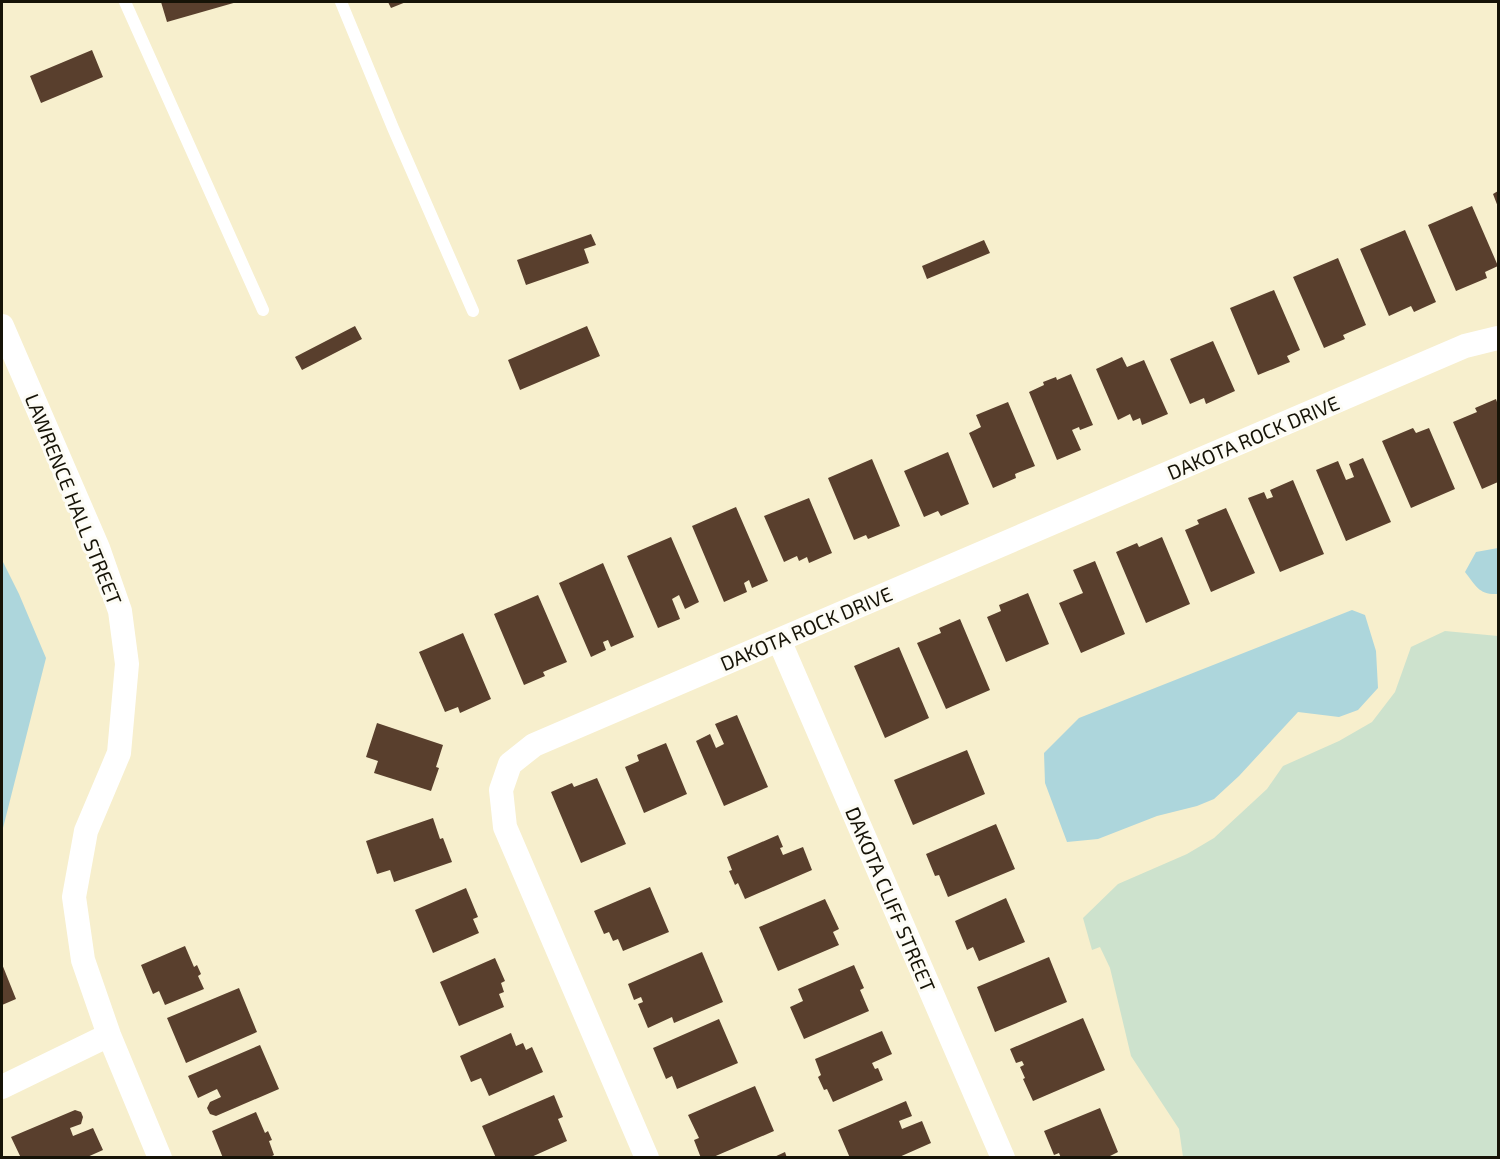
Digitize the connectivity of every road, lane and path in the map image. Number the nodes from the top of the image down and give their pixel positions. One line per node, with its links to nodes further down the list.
1 (126, 2): 3 (lane)
2 (341, 2): 4 (lane)
3 (263, 310)
4 (473, 310)
5 (2, 327): 8 (street, LAWRENCE HALL STREET)
6 (1498, 338): 7 (street, DAKOTA ROCK DRIVE)
7 (779, 640): 11 (street, DAKOTA ROCK DRIVE); 12 (street, DAKOTA CLIFF STREET)
8 (109, 1035): 9 (street); 10 (street, LAWRENCE HALL STREET)
9 (2, 1087)
10 (160, 1158)
11 (648, 1158)
12 (1003, 1158)

